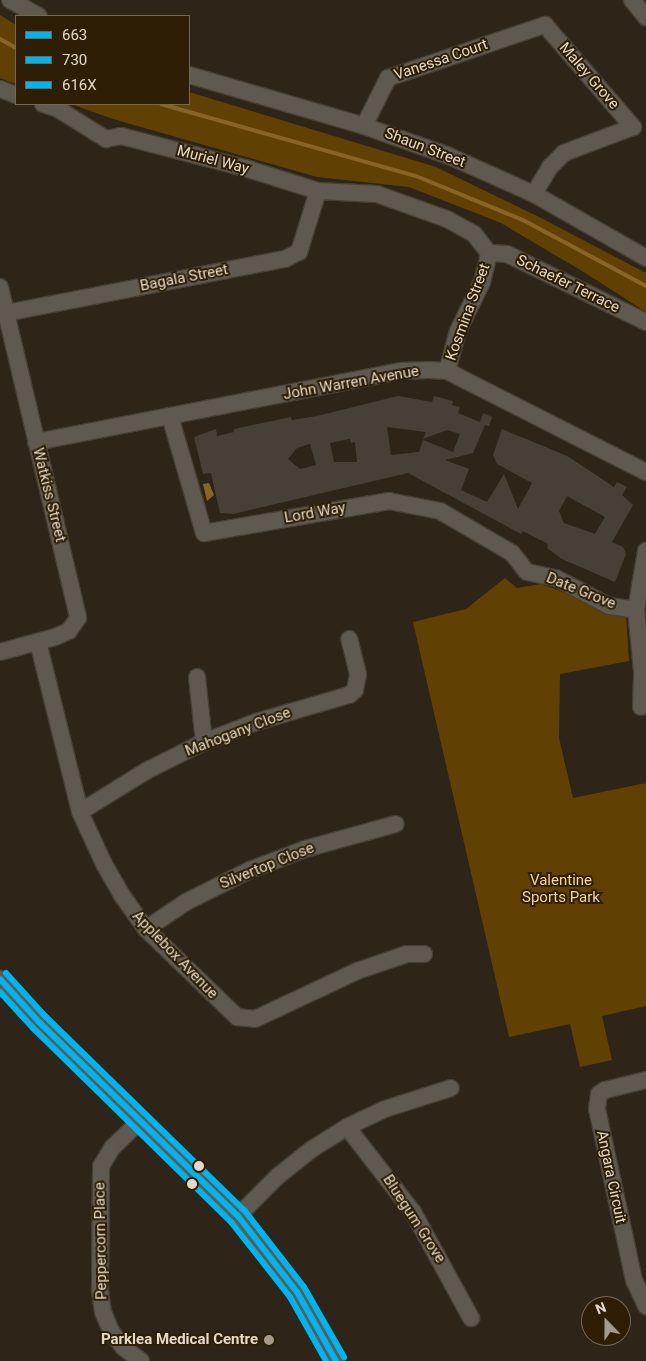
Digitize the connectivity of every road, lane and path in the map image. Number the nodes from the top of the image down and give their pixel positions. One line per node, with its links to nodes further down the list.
1 (10, 0): 3 (street)
2 (632, 0): 4 (street)
3 (36, 15)
4 (646, 18)
5 (545, 25): 10 (street, Vanessa Court); 12 (street, Maley Grove)
6 (190, 75): 10 (street, Shaun Street)
7 (0, 90): 8 (street)
8 (15, 95)
9 (46, 105): 11 (street, Muriel Way)
10 (364, 126): 12 (street, Shaun Street)
11 (318, 191): 13 (street, Muriel Way); 16 (street, Bagala Street)
12 (534, 194): 14 (street, Shaun Street)
13 (489, 253): 17 (street, Schaefer Terrace); 18 (street, Kosmina Street)
14 (646, 258)
15 (0, 287): 16 (street, Watkiss Street)
16 (6, 313): 20 (street, Watkiss Street)
17 (646, 322)
18 (447, 371): 19 (street, John Warren Avenue); 21 (street, John Warren Avenue)
19 (170, 416): 20 (street, John Warren Avenue); 23 (street, Lord Way)
20 (36, 442): 26 (street, Watkiss Street)
21 (646, 472)
22 (646, 551): 24 (street)
23 (527, 572): 24 (street, Date Grove)
24 (636, 610): 29 (street)
25 (349, 639): 30 (street, Mahogany Close)
26 (38, 642): 27 (street, Watkiss Street); 31 (street, Applebox Avenue)
27 (0, 652)
28 (197, 677): 30 (street)
29 (641, 707)
30 (204, 742): 31 (street, Mahogany Close)
31 (80, 812): 33 (street, Applebox Avenue)
32 (396, 824): 33 (street, Silvertop Close)
33 (146, 929): 34 (street, Applebox Avenue)
34 (424, 954)
35 (0, 979): 38 (street)
36 (646, 1080): 41 (street, Angara Circuit)
37 (451, 1088): 39 (street)
38 (140, 1121): 40 (street); 43 (street, Peppercorn Place)
39 (347, 1127): 40 (street); 42 (street, Bluegum Grove)
40 (238, 1216): 44 (street)
41 (646, 1306)
42 (471, 1318)
43 (142, 1361)
44 (336, 1361)

